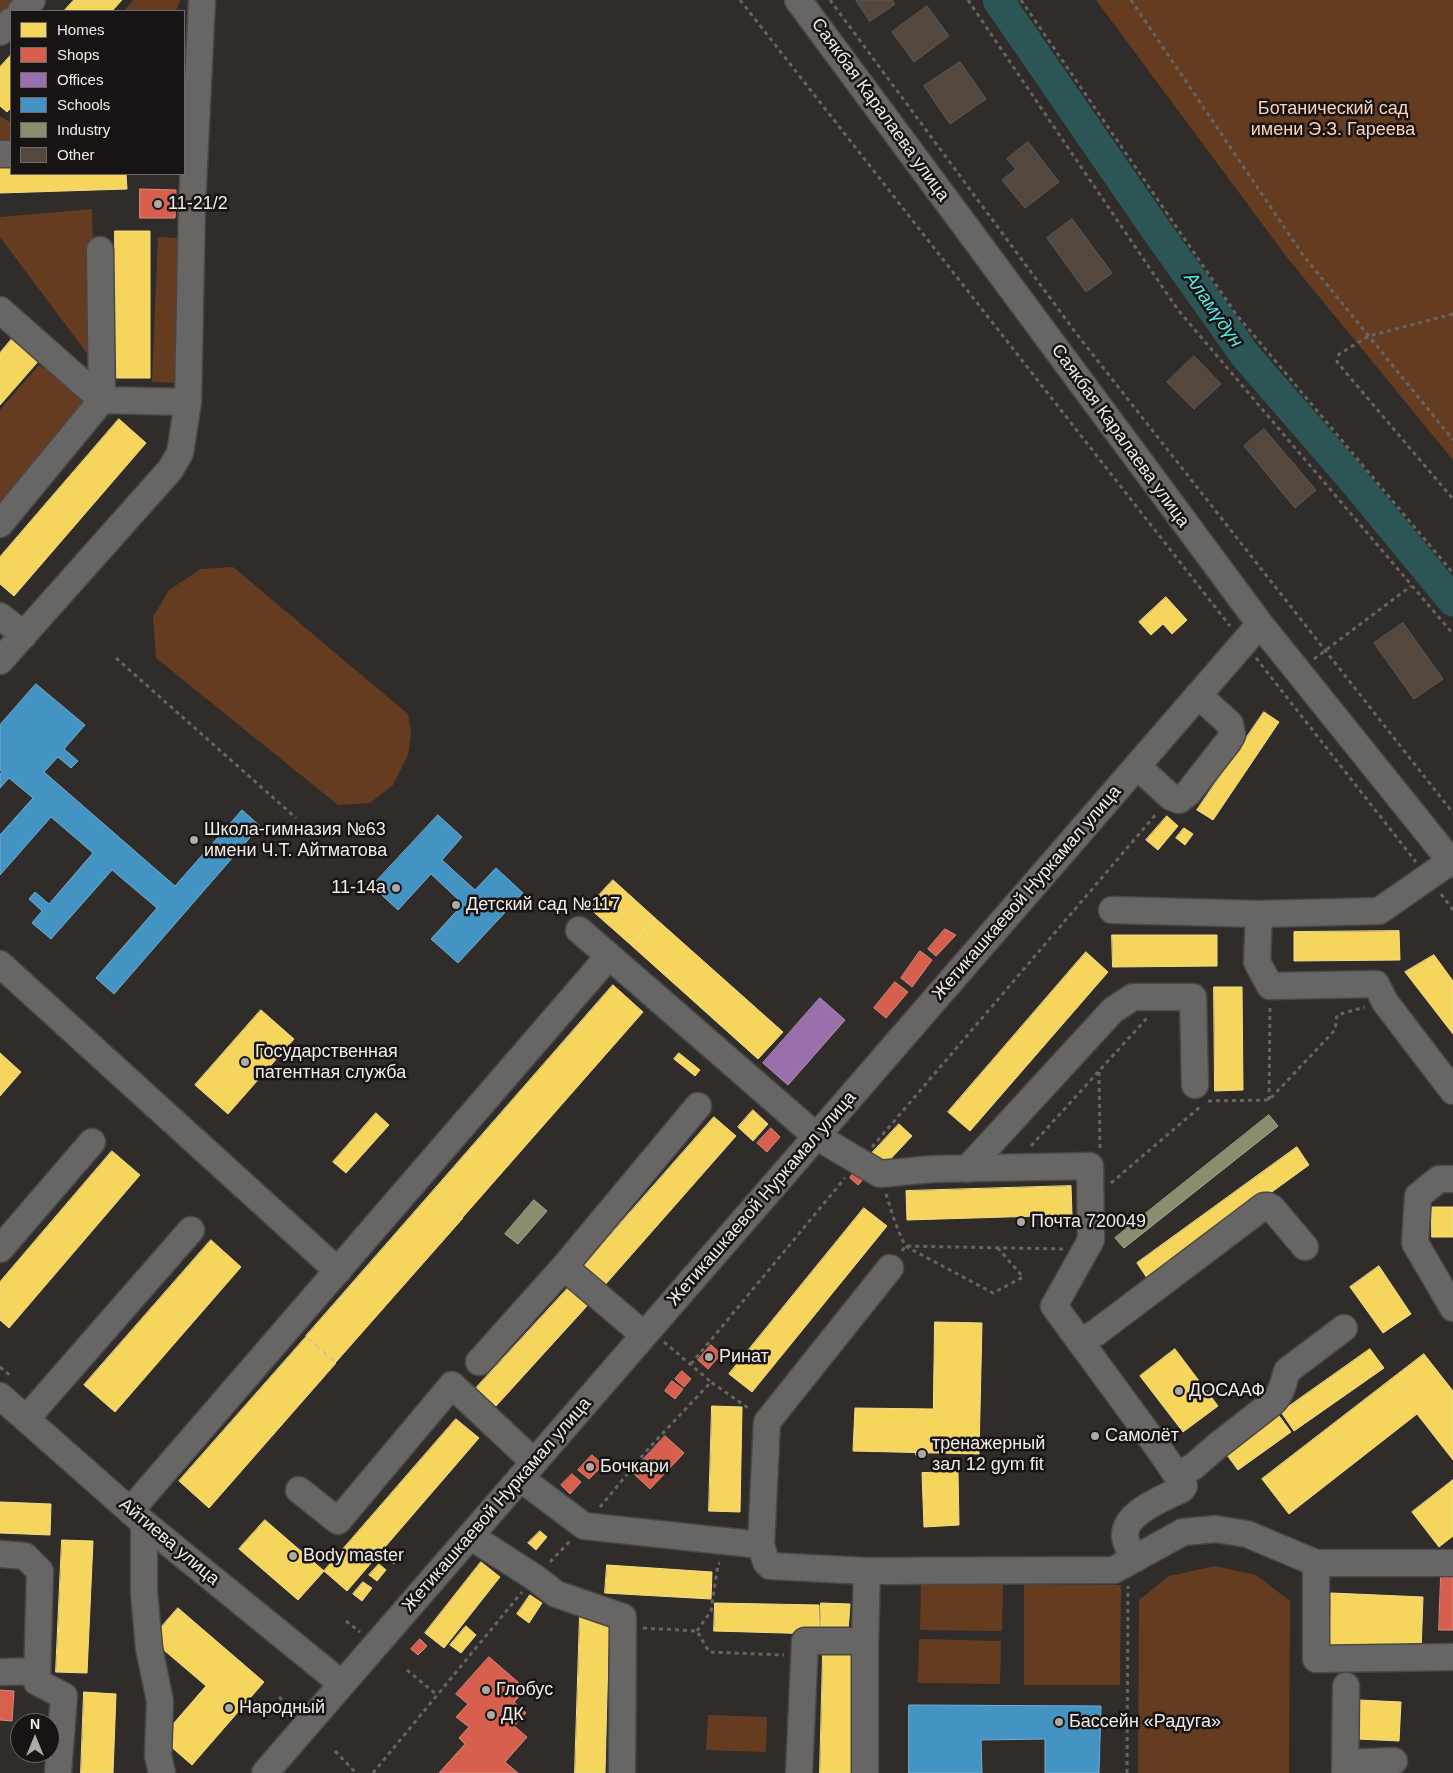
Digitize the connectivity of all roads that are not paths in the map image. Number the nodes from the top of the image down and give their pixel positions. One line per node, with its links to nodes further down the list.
1 (32, 0): 4 (street)
2 (202, 0): 7 (street)
3 (798, 0): 15 (street, Саякбая Каралаева улица)
4 (22, 10)
5 (10, 22): 6 (street)
6 (0, 32)
7 (189, 154): 11 (street)
8 (100, 250): 10 (street)
9 (3, 319): 10 (street)
10 (102, 400): 11 (street); 12 (street)
11 (188, 402): 14 (street)
12 (0, 524)
13 (0, 616): 14 (street)
14 (24, 634): 16 (street)
15 (1252, 634): 17 (street, Жетикашкаевой Нуркамал улица); 19 (street, Саякбая Каралаева улица)
16 (0, 661)
17 (1198, 695): 18 (street, Жетикашкаевой Нуркамал улица); 18 (street)
18 (1137, 766): 28 (street, Жетикашкаевой Нуркамал улица)
19 (1452, 863): 21 (street)
20 (1112, 910): 21 (street)
21 (1259, 914): 26 (street)
22 (579, 930): 23 (street)
23 (609, 956): 28 (street); 37 (street)
24 (0, 964): 37 (street)
25 (1195, 1086): 30 (street)
26 (1453, 1091)
27 (698, 1106): 35 (street)
28 (816, 1136): 30 (street); 41 (street, Жетикашкаевой Нуркамал улица)
29 (92, 1142): 34 (street)
30 (967, 1169): 42 (street)
31 (1453, 1179): 38 (street)
32 (190, 1230): 45 (street)
33 (1305, 1247): 42 (street)
34 (0, 1249)
35 (564, 1267): 41 (street); 43 (street)
36 (890, 1268): 51 (street)
37 (338, 1271): 49 (street)
38 (1444, 1281): 39 (street)
39 (1453, 1308)
40 (1344, 1328): 47 (street)
41 (647, 1332): 46 (street, Жетикашкаевой Нуркамал улица)
42 (1080, 1342): 47 (street)
43 (479, 1362)
44 (0, 1396): 45 (street, Айтиева улица)
45 (26, 1419): 49 (street, Айтиева улица)
46 (527, 1470): 48 (street); 50 (street, Жетикашкаевой Нуркамал улица); 51 (street)
47 (1176, 1474): 53 (street)
48 (299, 1490)
49 (137, 1517): 61 (street, Айтиева улица); 66 (street)
50 (470, 1536): 61 (street, Жетикашкаевой Нуркамал улица); 68 (street)
51 (761, 1545): 56 (street)
52 (0, 1554): 59 (street)
53 (1127, 1563): 54 (street); 56 (street)
54 (1316, 1563): 55 (street); 58 (street)
55 (1453, 1563)
56 (868, 1571): 57 (street)
57 (865, 1641): 69 (street); 70 (street)
58 (1453, 1657)
59 (37, 1671): 60 (street); 65 (street)
60 (0, 1672)
61 (342, 1684): 67 (street, Жетикашкаевой Нуркамал улица)
62 (1346, 1686): 64 (street)
63 (1394, 1761): 64 (street)
64 (1345, 1768)
65 (58, 1773)
66 (162, 1773)
67 (265, 1773)
68 (622, 1773)
69 (799, 1773)
70 (865, 1773)

